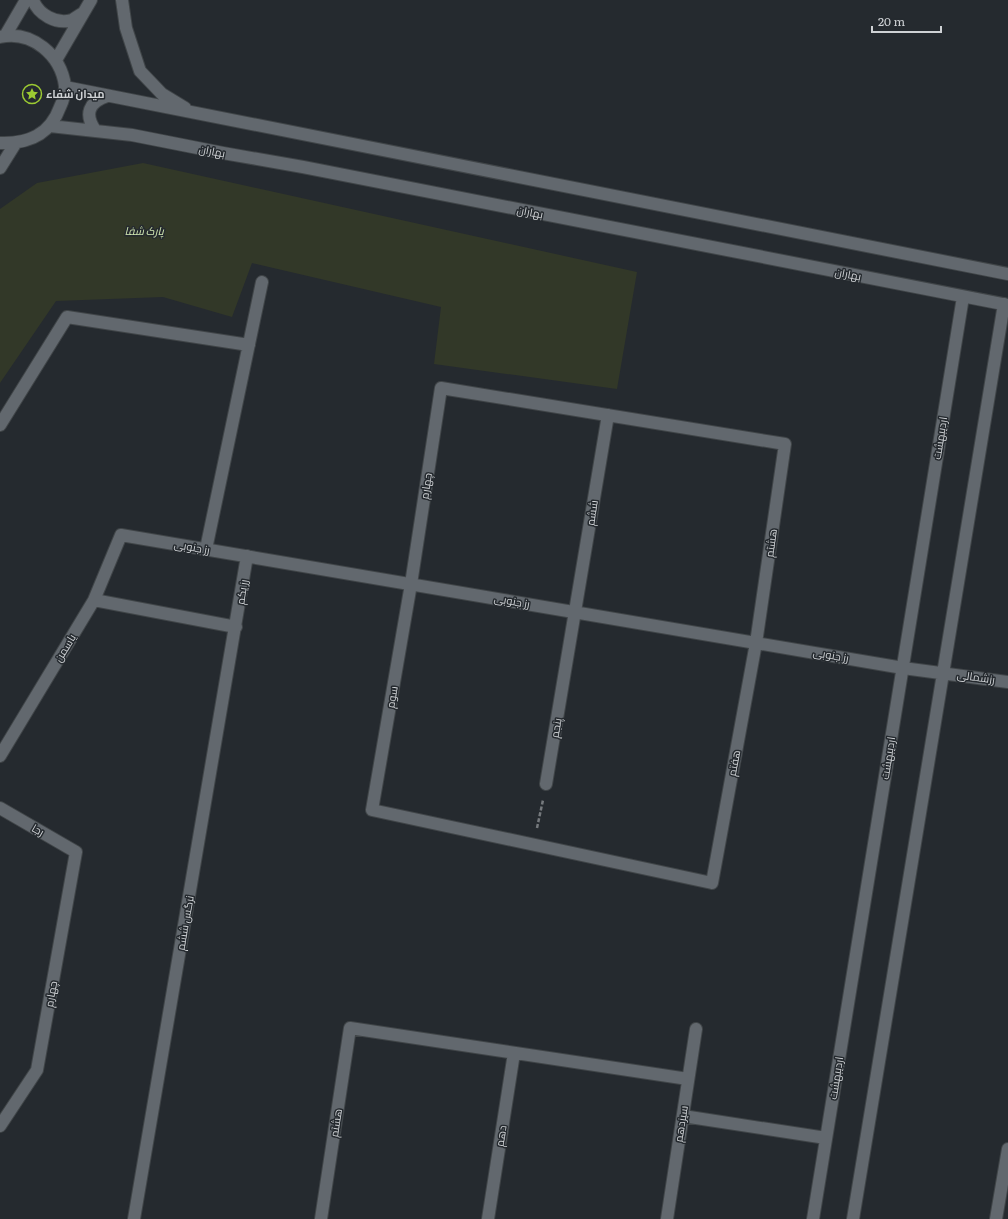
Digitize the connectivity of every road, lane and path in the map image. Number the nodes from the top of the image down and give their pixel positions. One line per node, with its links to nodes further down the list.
1 (26, 0): 6 (street)
2 (33, 0): 5 (street)
3 (91, 0): 5 (street)
4 (122, 0): 10 (street)
5 (83, 13): 7 (street)
6 (2, 36): 7 (street)
7 (56, 60): 8 (street)
8 (65, 87): 9 (street); 11 (street)
9 (107, 96): 10 (street); 12 (street)
10 (193, 113): 16 (street)
11 (50, 126): 12 (street, بهاران); 14 (street)
12 (95, 130): 18 (street, بهاران)
13 (0, 143): 14 (street)
14 (15, 144): 15 (street)
15 (0, 168)
16 (1008, 274)
17 (262, 282): 20 (street)
18 (963, 297): 19 (street, بهاران); 31 (street, اردیبهشت)
19 (1006, 305): 32 (street)
20 (249, 345): 22 (street); 24 (street)
21 (608, 415): 26 (street, چهارم); 28 (street, ششم); 30 (street, هشتم)
22 (0, 425)
23 (121, 535): 24 (street, رز جنوبی); 27 (street, یاسمن)
24 (206, 549): 25 (street, رز جنوبی)
25 (248, 556): 26 (street, رز جنوبی); 29 (street, رز یکم)
26 (411, 584): 28 (street, رز جنوبی); 37 (street, سوم)
27 (94, 600): 29 (street); 34 (street, یاسمن)
28 (576, 612): 30 (street, رز جنوبی); 35 (street, پنجم)
29 (236, 627): 46 (street, نرگس ششم)
30 (756, 643): 31 (street, رز جنوبی); 37 (street, هفتم)
31 (903, 668): 32 (street, رز جنوبی); 44 (street, اردیبهشت)
32 (943, 672): 33 (street, رزشمالی); 51 (street)
33 (1008, 682)
34 (0, 756)
35 (546, 784): 37 (path)
36 (0, 808): 38 (street, رجا)
37 (534, 845)
38 (76, 852): 43 (street, چهارم)
39 (696, 1029): 41 (street, سیزدهم)
40 (514, 1053): 41 (street); 47 (street, هشتم); 48 (street, دهم)
41 (688, 1079): 42 (street, سیزدهم)
42 (683, 1116): 44 (street); 49 (street, سیزدهم)
43 (0, 1126)
44 (826, 1138): 50 (street, اردیبهشت)
45 (1008, 1149): 52 (street)
46 (134, 1219)
47 (321, 1219)
48 (488, 1219)
49 (667, 1219)
50 (813, 1219)
51 (853, 1219)
52 (996, 1219)

